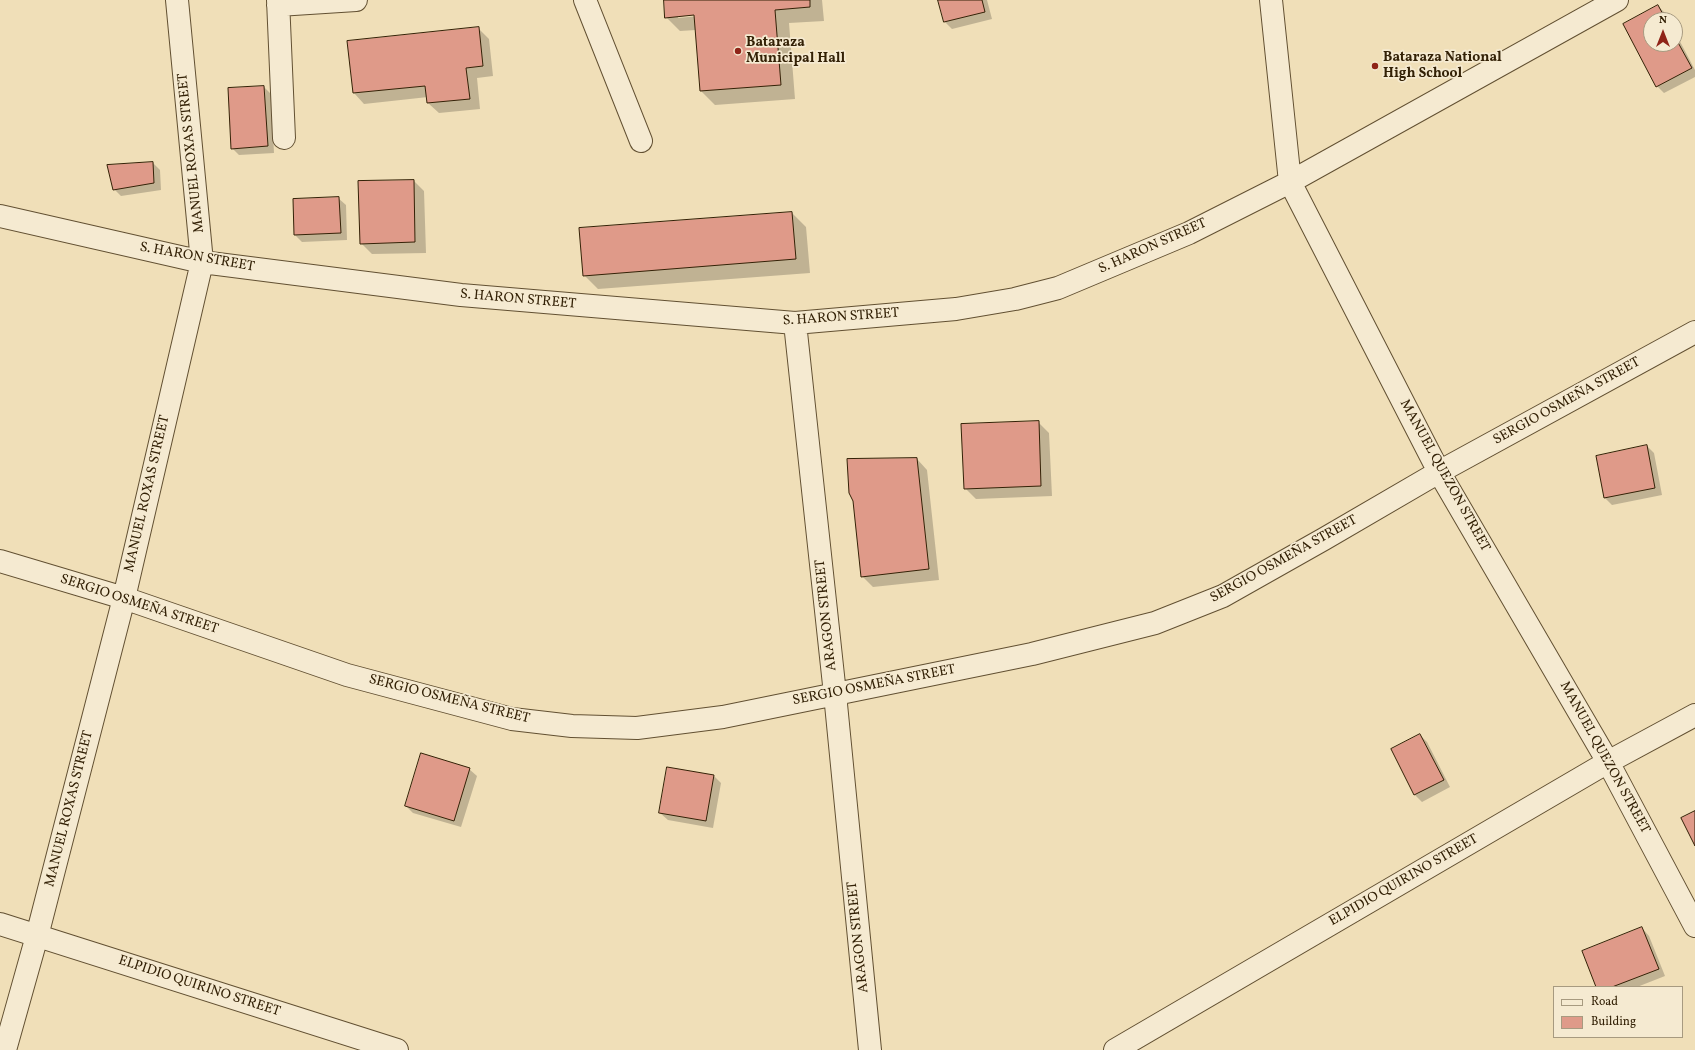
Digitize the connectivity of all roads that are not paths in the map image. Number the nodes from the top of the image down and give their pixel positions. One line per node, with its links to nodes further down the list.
1 (177, 0): 11 (street, MANUEL ROXAS STREET)
2 (356, 0): 6 (street)
3 (585, 0): 8 (street)
4 (1271, 0): 9 (street, MANUEL QUEZON STREET)
5 (1617, 0): 9 (street, S. HARON STREET)
6 (278, 3): 7 (street)
7 (284, 138)
8 (641, 141)
9 (1290, 182): 12 (street, S. HARON STREET); 14 (street, MANUEL QUEZON STREET)
10 (0, 216): 11 (street, S. HARON STREET)
11 (202, 262): 12 (street, S. HARON STREET); 16 (street, MANUEL ROXAS STREET)
12 (795, 323): 17 (street, ARAGON STREET)
13 (1695, 332): 14 (street, SERGIO OSMEÑA STREET)
14 (1439, 472): 17 (street, SERGIO OSMEÑA STREET); 19 (street, MANUEL QUEZON STREET)
15 (0, 561): 16 (street, SERGIO OSMEÑA STREET)
16 (124, 598): 17 (street, SERGIO OSMEÑA STREET); 22 (street, MANUEL ROXAS STREET)
17 (835, 694): 25 (street, ARAGON STREET)
18 (1695, 715): 19 (street, ELPIDIO QUIRINO STREET)
19 (1608, 762): 21 (street, MANUEL QUEZON STREET); 26 (street, ELPIDIO QUIRINO STREET)
20 (0, 924): 22 (street, ELPIDIO QUIRINO STREET)
21 (1695, 926)
22 (37, 936): 23 (street, MANUEL ROXAS STREET); 24 (street, ELPIDIO QUIRINO STREET)
23 (5, 1050)
24 (397, 1050)
25 (870, 1050)
26 (1115, 1050)

